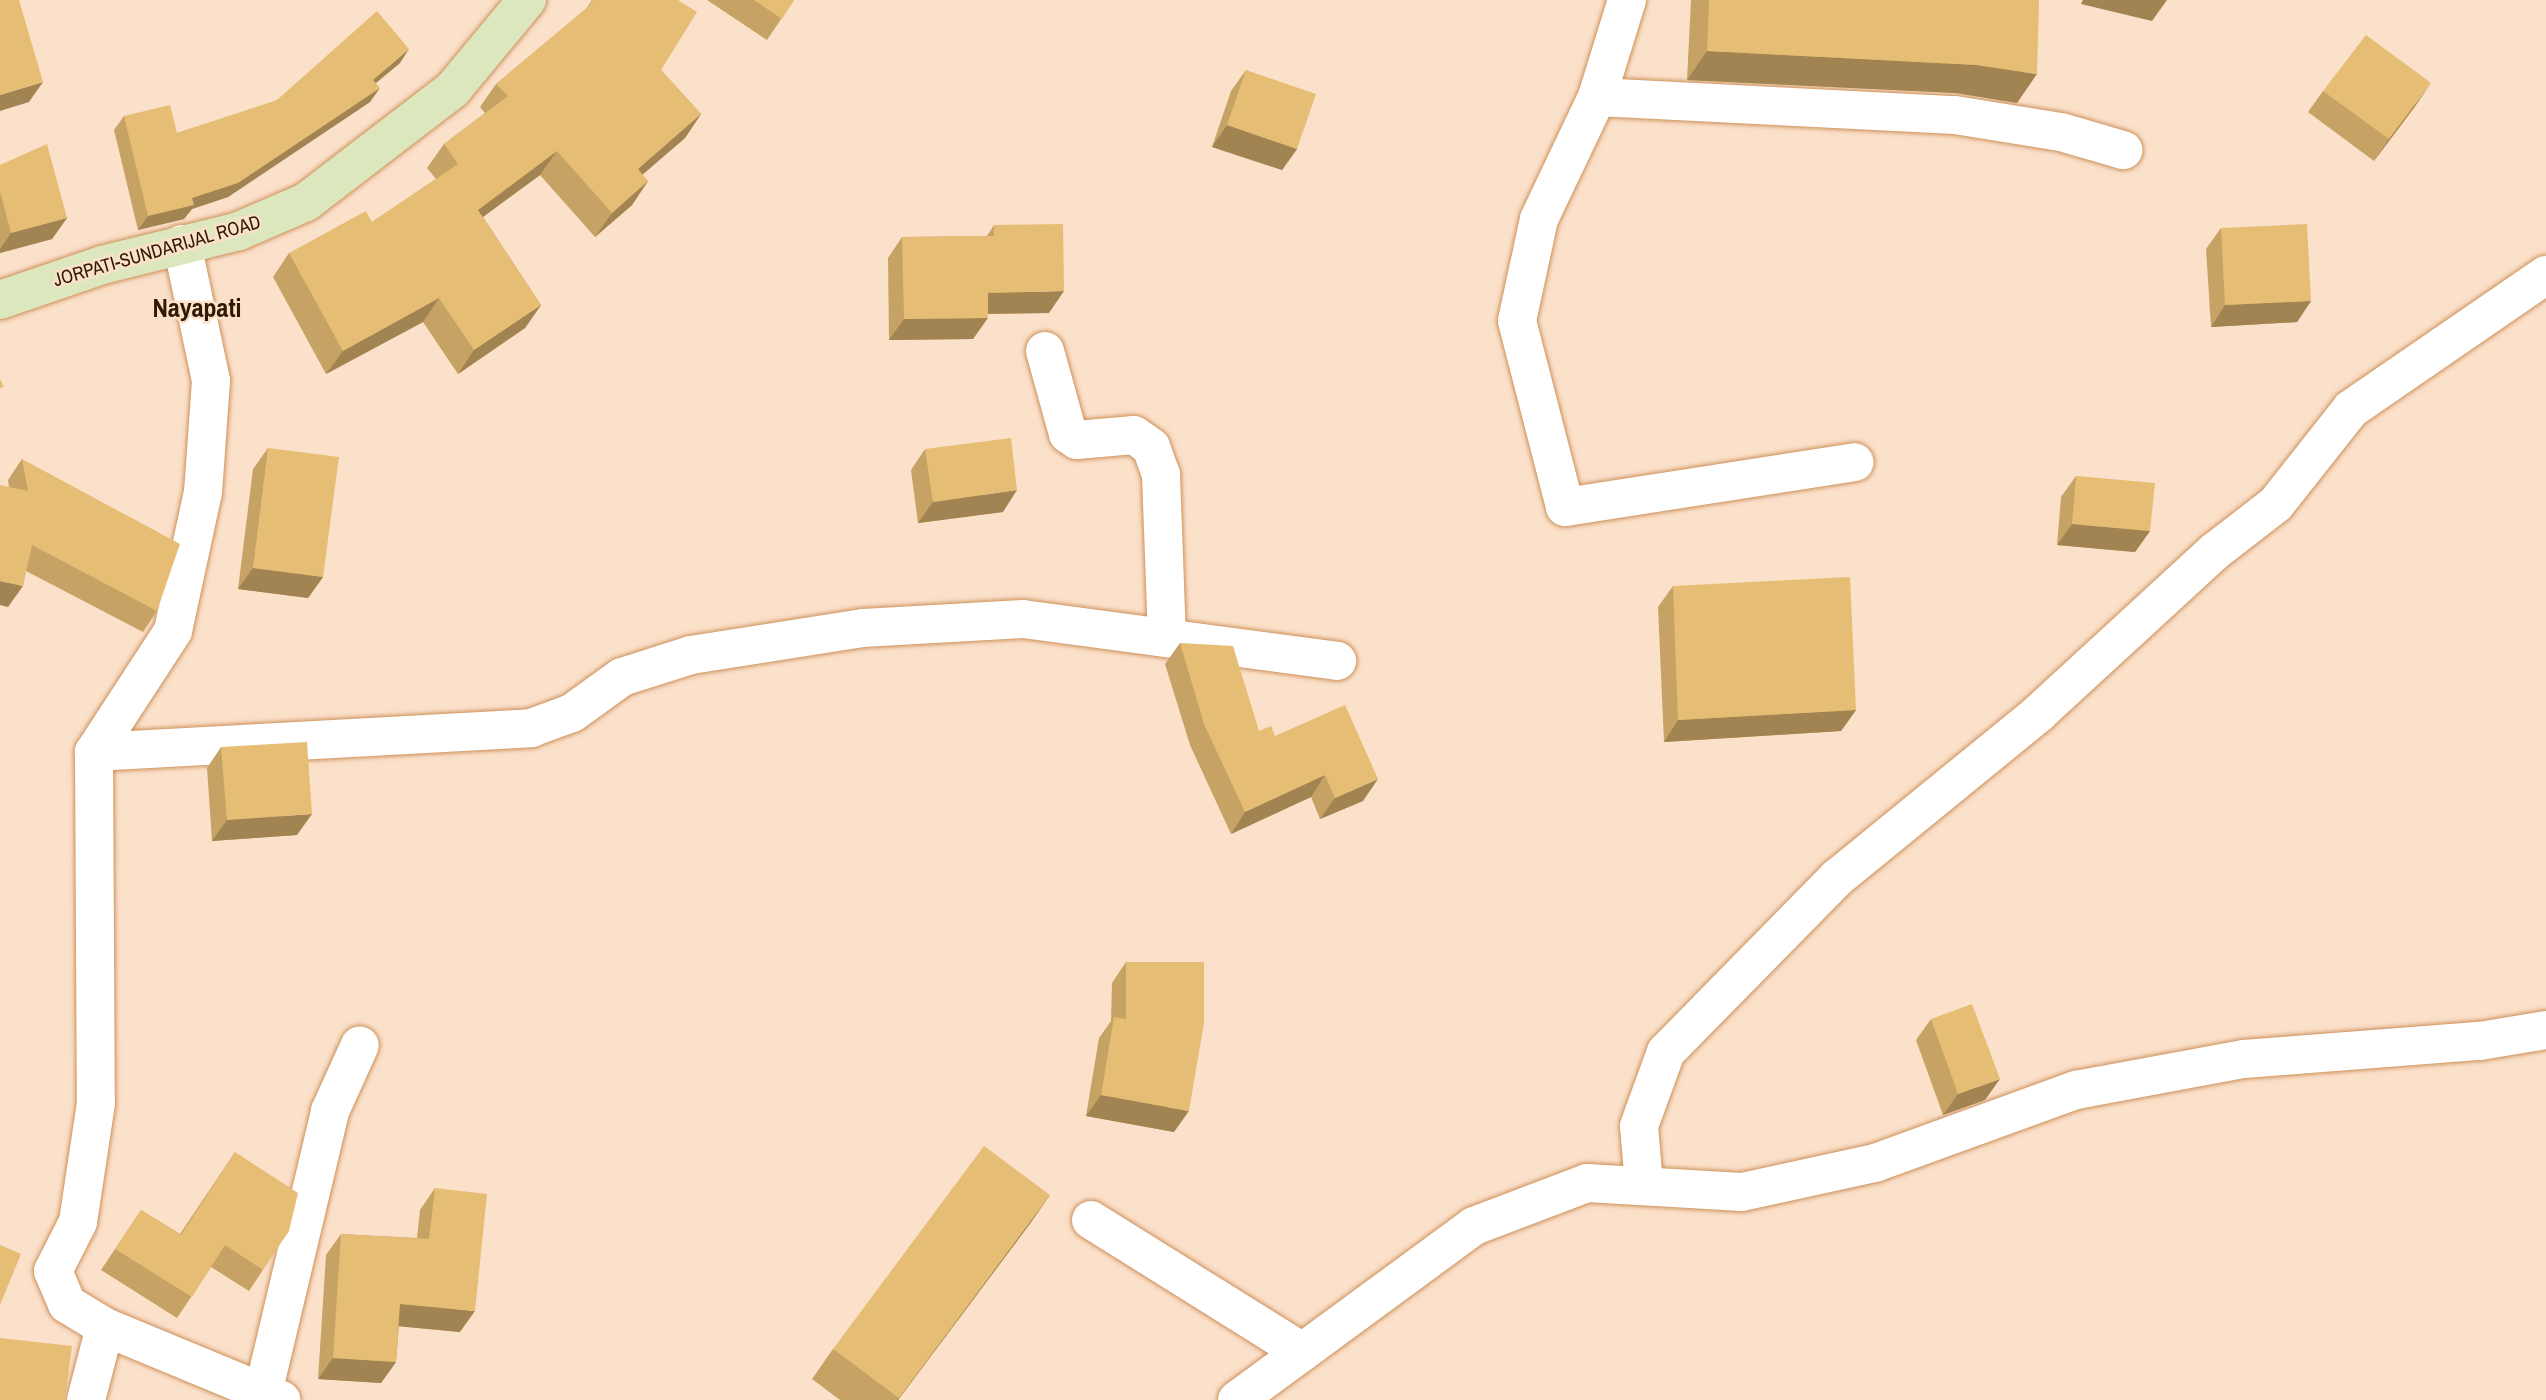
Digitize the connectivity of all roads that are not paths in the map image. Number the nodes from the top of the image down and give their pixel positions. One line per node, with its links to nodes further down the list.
1 (527, 0): 5 (main road, JORPATI-SUNDARIJAL ROAD)
2 (1627, 0): 3 (street)
3 (1597, 97): 4 (street); 9 (street)
4 (2123, 150)
5 (182, 244): 7 (main road, JORPATI-SUNDARIJAL ROAD); 12 (street)
6 (2546, 275): 15 (street)
7 (0, 300)
8 (1045, 351): 10 (street)
9 (1855, 462)
10 (1167, 638): 11 (street); 12 (street)
11 (1337, 661)
12 (94, 752): 17 (street)
13 (2546, 1030): 15 (street)
14 (360, 1045): 19 (street)
15 (1644, 1185): 18 (street)
16 (1091, 1220): 18 (street)
17 (106, 1327): 19 (street); 20 (street)
18 (1302, 1352): 21 (street)
19 (272, 1397)
20 (86, 1400)
21 (1237, 1400)

